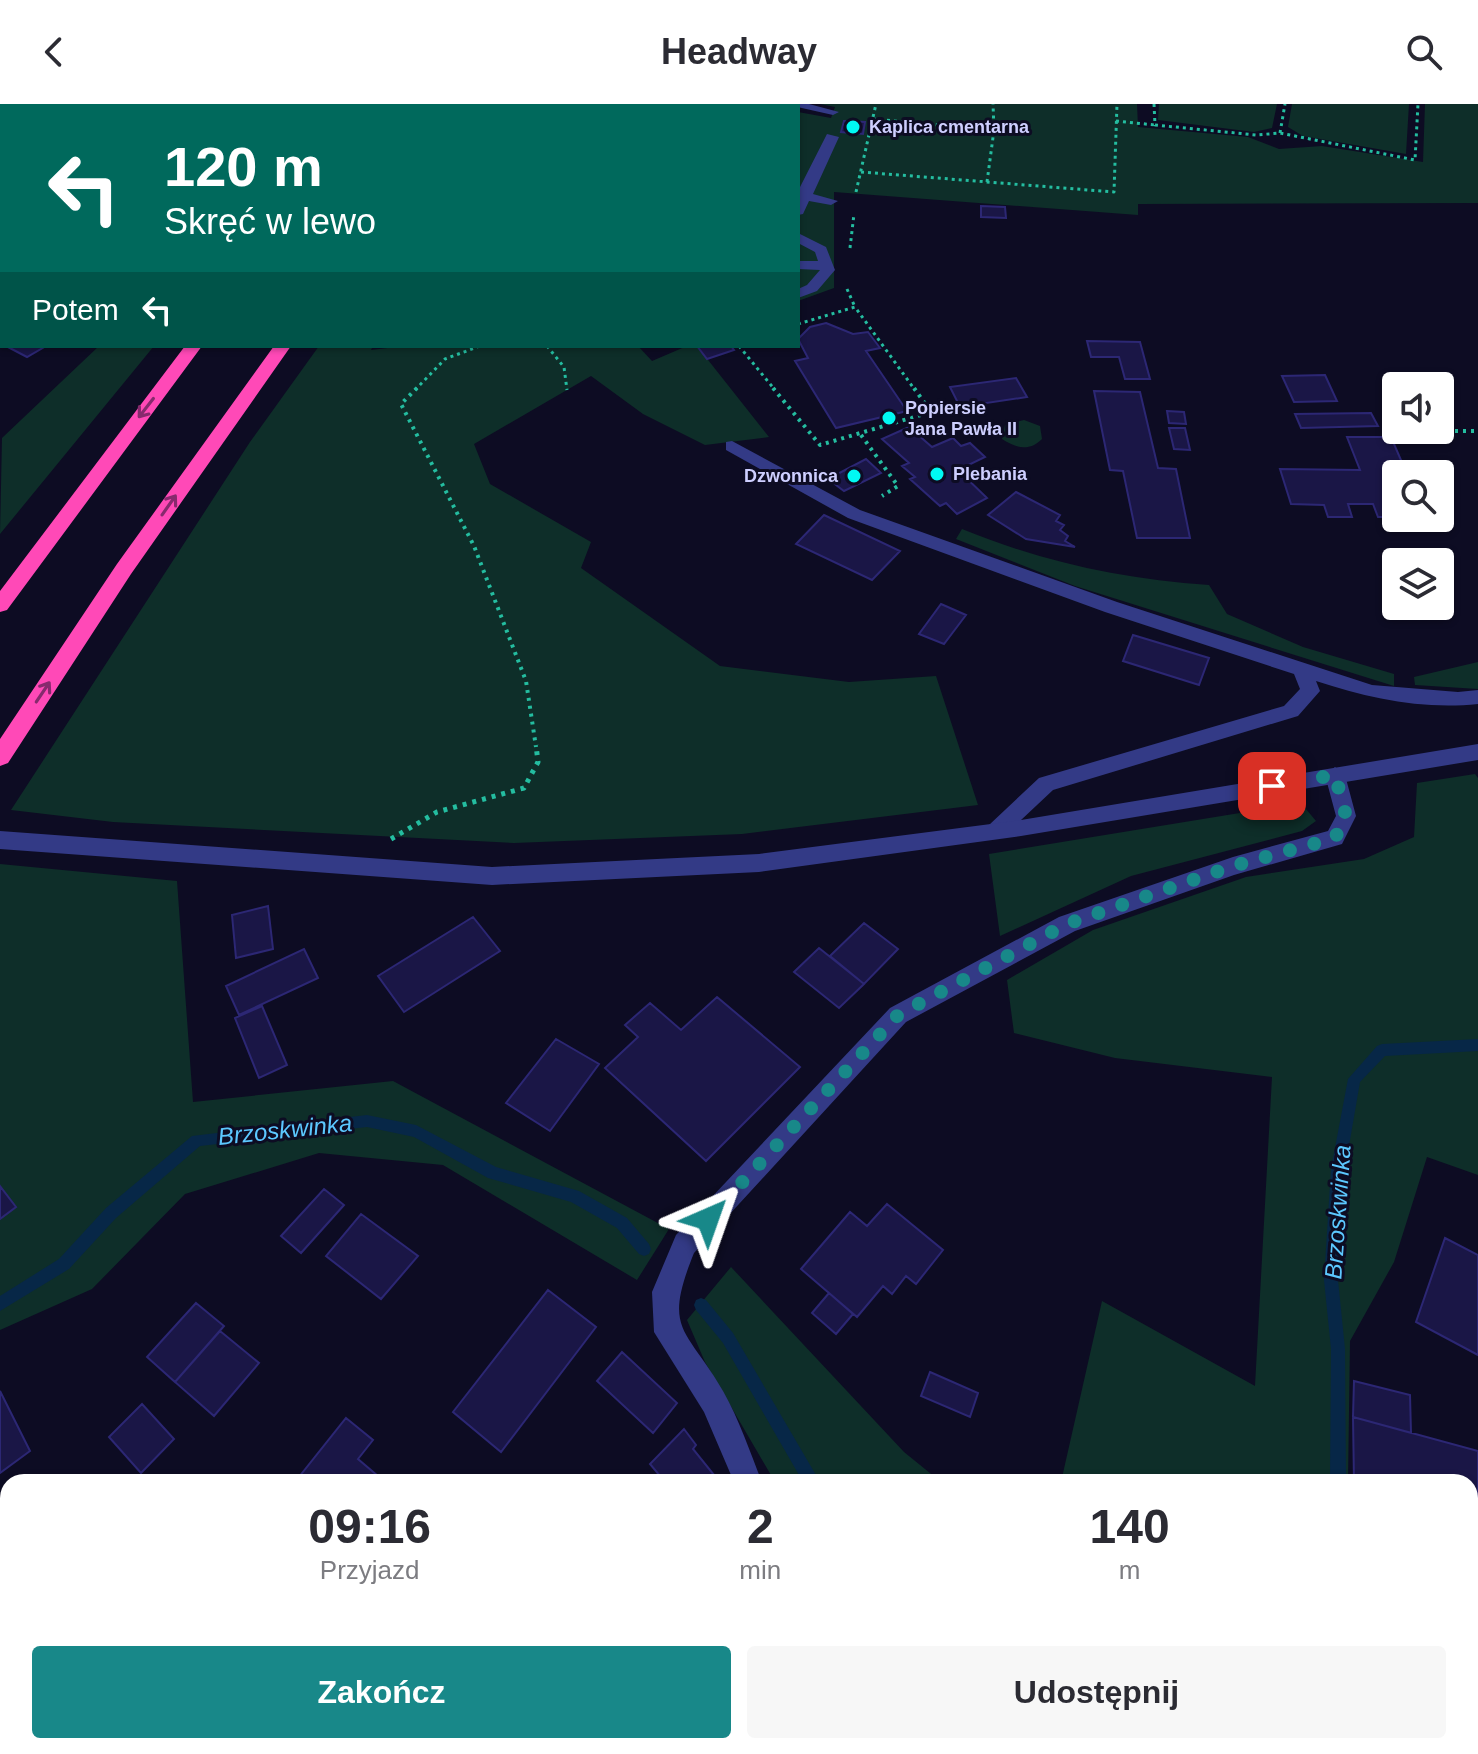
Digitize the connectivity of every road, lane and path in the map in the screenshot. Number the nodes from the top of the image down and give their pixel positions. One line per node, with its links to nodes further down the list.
1 (876, 104): 9 (path)
2 (993, 104): 12 (path)
3 (1117, 104): 10 (path)
4 (1154, 104): 11 (path)
5 (1285, 104): 13 (path)
6 (1418, 104): 13 (path)
7 (800, 106): 8 (lane)
8 (833, 112)
9 (873, 119): 12 (path); 15 (path)
10 (1116, 121): 11 (path); 16 (path)
11 (1155, 125): 13 (path)
12 (994, 130): 16 (path)
13 (1280, 133)
14 (832, 137): 18 (street)
15 (861, 172): 16 (path); 17 (path)
16 (987, 182)
17 (856, 193)
18 (802, 195): 19 (street)
19 (831, 201)
20 (800, 238): 22 (street)
21 (800, 265): 22 (street)
22 (828, 266): 23 (street)
23 (800, 293)
24 (800, 323): 33 (path)
25 (192, 348): 36 (highway, one-way to 36)
26 (282, 348): 40 (highway, one-way to 26)
27 (475, 348): 44 (path)
28 (549, 348): 30 (path)
29 (741, 348): 33 (path)
30 (567, 390)
31 (1454, 431): 32 (path)
32 (1478, 431)
33 (861, 435): 35 (path)
34 (732, 446): 37 (street)
35 (872, 502)
36 (0, 605)
37 (1302, 669): 38 (street); 42 (street)
38 (1478, 697)
39 (1478, 752): 41 (street)
40 (0, 757)
41 (1335, 775): 42 (street); 45 (street)
42 (996, 831): 44 (street)
43 (0, 840): 44 (street)
44 (370, 868)
45 (745, 1474)

